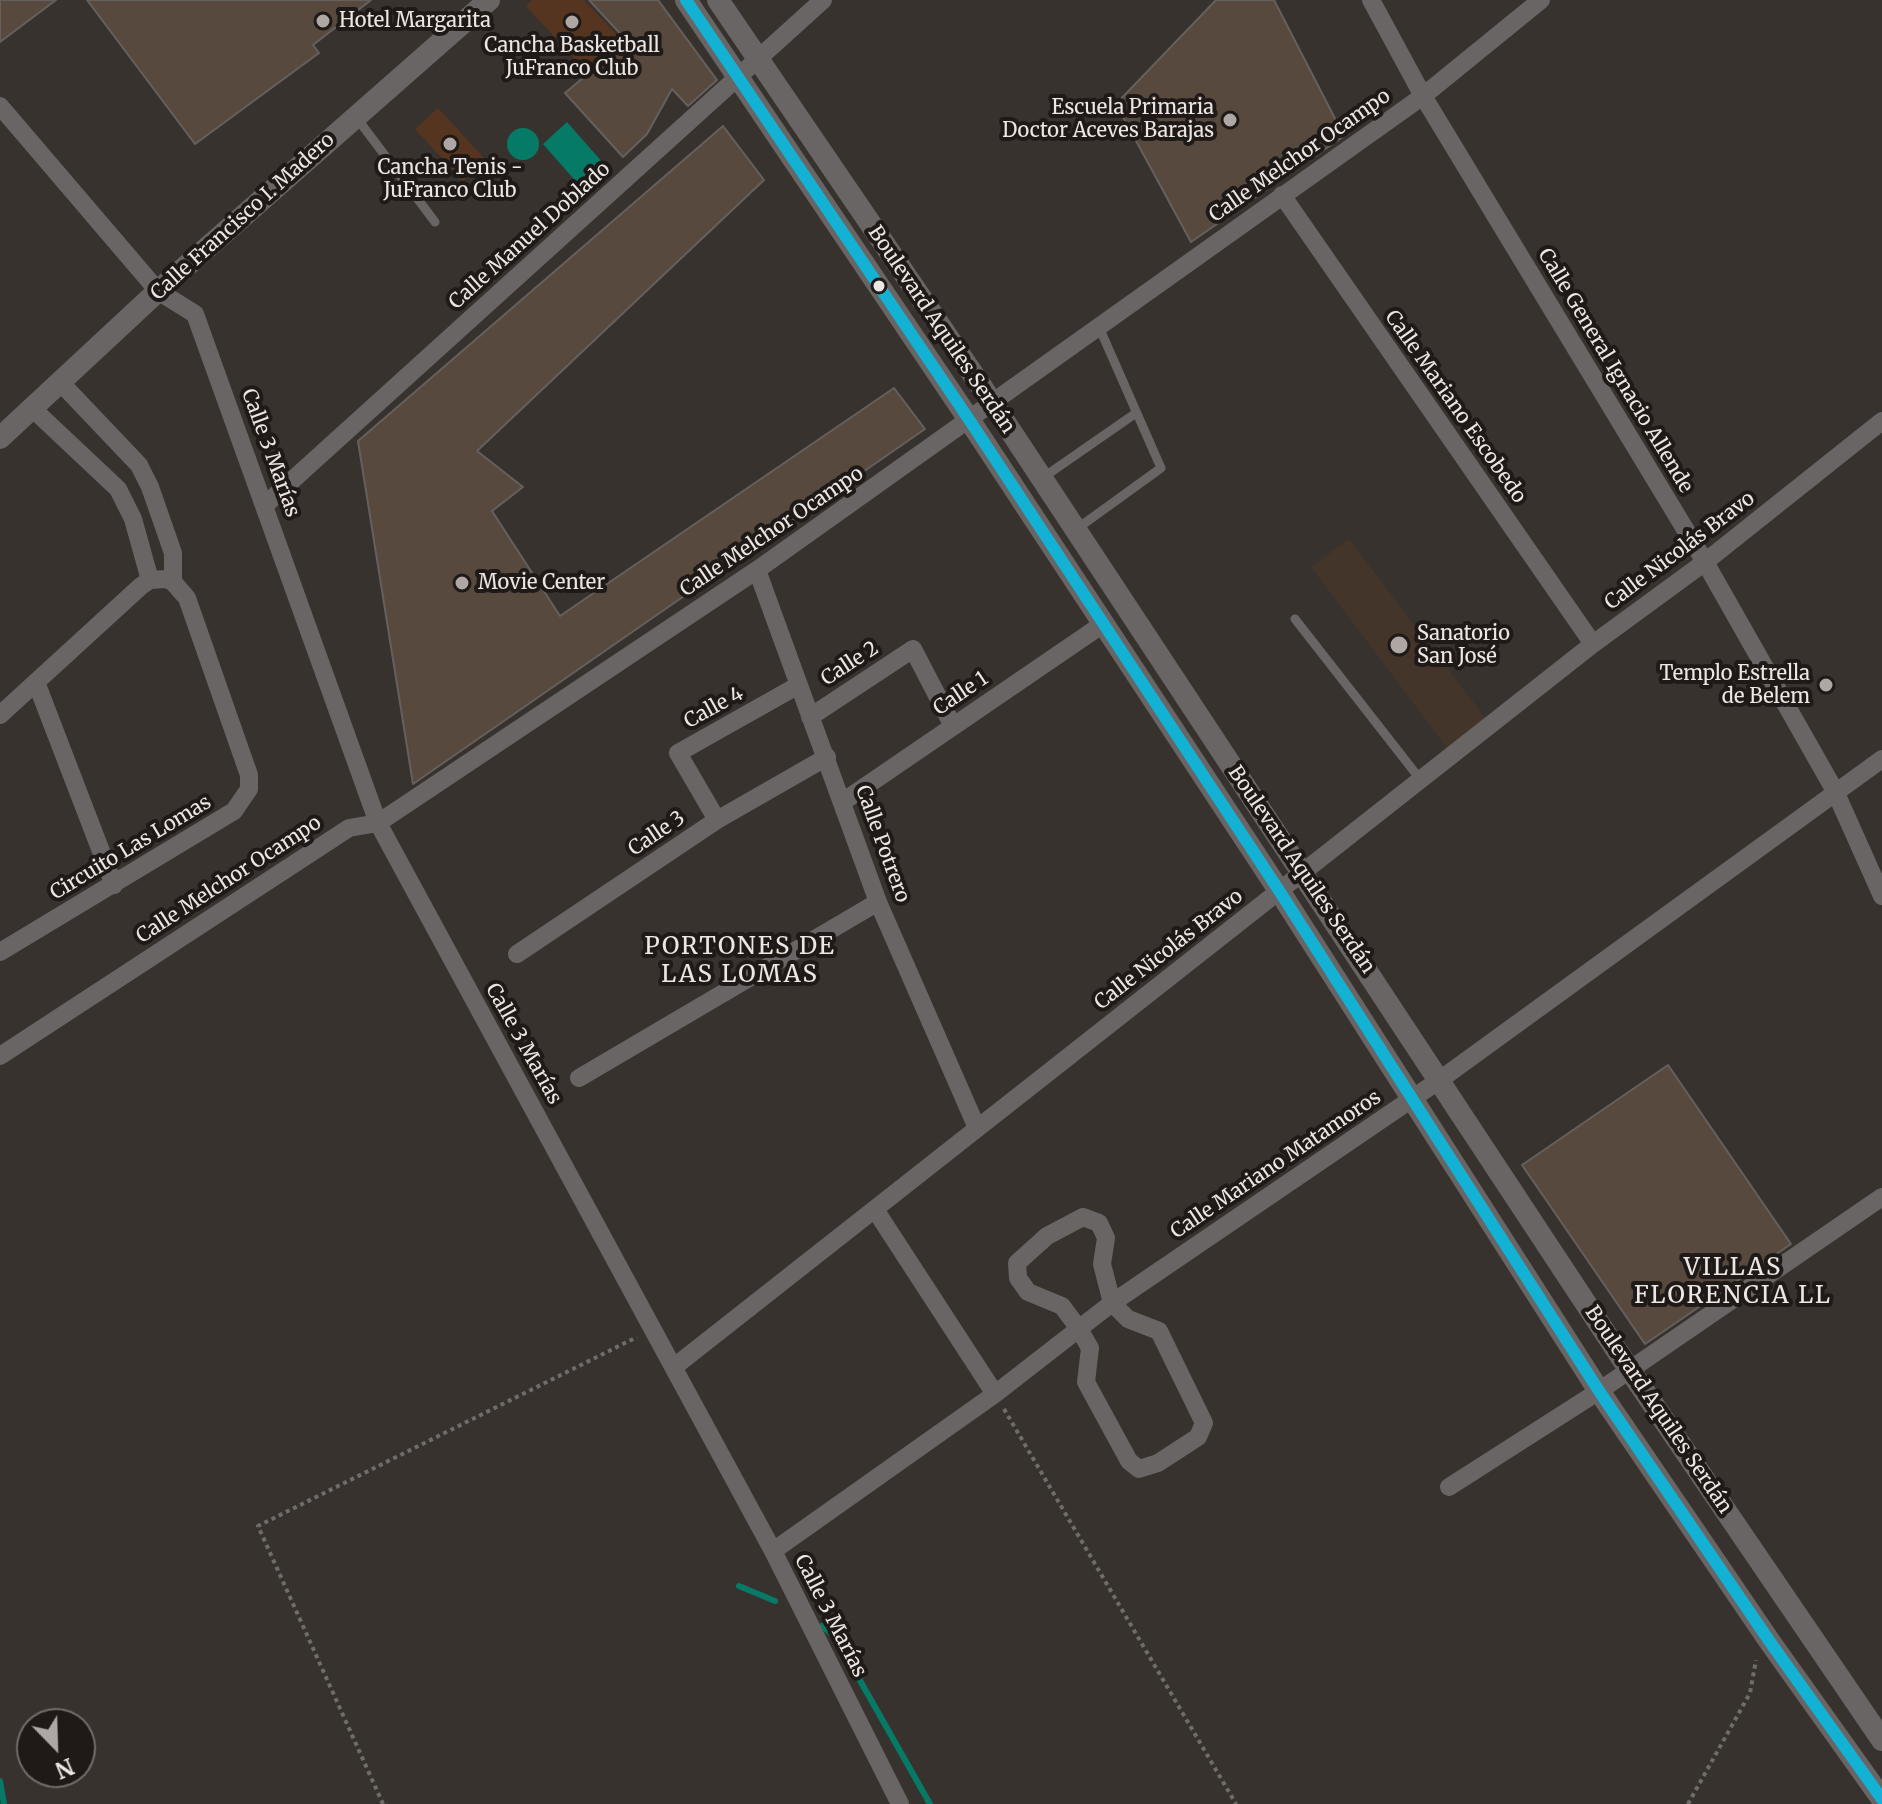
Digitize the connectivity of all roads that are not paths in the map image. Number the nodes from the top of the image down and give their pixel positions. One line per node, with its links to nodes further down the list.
1 (489, 0): 11 (street, Calle Francisco I. Madero)
2 (686, 0): 8 (street, Boulevard Aquiles Serdán)
3 (718, 0): 7 (street, Boulevard Aquiles Serdán)
4 (823, 0): 7 (street, Calle Manuel Doblado)
5 (1371, 0): 9 (street, Calle General Ignacio Allende)
6 (1541, 0): 9 (street, Calle Melchor Ocampo)
7 (758, 60): 8 (street, Calle Manuel Doblado); 17 (street, Boulevard Aquiles Serdán)
8 (739, 77): 20 (street, Boulevard Aquiles Serdán); 24 (street, Calle Manuel Doblado)
9 (1423, 96): 12 (street, Calle Melchor Ocampo); 26 (street, Calle General Ignacio Allende)
10 (0, 106): 14 (street, Calle 3 Marías)
11 (356, 117): 13 (lane); 14 (street, Calle Francisco I. Madero)
12 (1282, 195): 15 (street, Calle Melchor Ocampo); 32 (street, Calle Mariano Escobedo)
13 (435, 222)
14 (158, 291): 16 (street, Calle Francisco I. Madero); 24 (street, Calle 3 Marías)
15 (1099, 327): 17 (street, Calle Melchor Ocampo); 19 (lane)
16 (61, 383): 18 (street, Calle Francisco I. Madero); 29 (street, Circuito Las Lomas)
17 (991, 404): 20 (street, Calle Melchor Ocampo); 23 (street, Boulevard Aquiles Serdán)
18 (33, 409): 22 (street, Calle Francisco I. Madero); 28 (street)
19 (1136, 413): 23 (lane); 25 (lane)
20 (970, 421): 27 (street, Calle Melchor Ocampo); 31 (street, Boulevard Aquiles Serdán)
21 (1882, 421): 26 (street, Calle Nicolás Bravo)
22 (0, 438)
23 (1041, 479): 25 (street, Boulevard Aquiles Serdán)
24 (266, 504): 44 (street, Calle 3 Marías)
25 (1075, 530): 45 (street, Boulevard Aquiles Serdán)
26 (1705, 562): 32 (street, Calle Nicolás Bravo); 41 (street, Calle General Ignacio Allende)
27 (757, 570): 34 (street, Calle Potrero); 44 (street, Calle Melchor Ocampo)
28 (150, 580): 29 (street); 33 (street)
29 (173, 582): 46 (street, Circuito Las Lomas)
30 (1295, 619): 40 (lane)
31 (1103, 624): 37 (street, Calle 1); 47 (street, Boulevard Aquiles Serdán)
32 (1593, 644): 40 (street, Calle Nicolás Bravo)
33 (36, 682): 35 (street); 46 (street)
34 (797, 686): 36 (street, Calle Potrero); 43 (street, Calle 4)
35 (0, 715)
36 (810, 717): 37 (street, Calle 2); 38 (street, Calle Potrero)
37 (953, 726): 42 (street, Calle 1)
38 (827, 757): 42 (street, Calle Potrero); 43 (street, Calle 3)
39 (1882, 759): 41 (street, Calle Mariano Matamoros)
40 (1420, 779): 45 (street, Calle Nicolás Bravo)
41 (1835, 791): 48 (street, Calle General Ignacio Allende); 54 (street, Calle Mariano Matamoros)
42 (844, 801): 49 (street, Calle Potrero)
43 (717, 820): 51 (street, Calle 3)
44 (378, 823): 52 (street, Calle Melchor Ocampo); 61 (street, Calle 3 Marías)
45 (1302, 872): 47 (street, Calle Nicolás Bravo); 54 (street, Boulevard Aquiles Serdán)
46 (114, 885): 50 (street, Circuito Las Lomas)
47 (1280, 892): 55 (street, Boulevard Aquiles Serdán); 56 (street, Calle Nicolás Bravo)
48 (1882, 896)
49 (878, 902): 53 (street); 56 (street, Calle Potrero)
50 (0, 952)
51 (517, 954)
52 (0, 1056)
53 (579, 1078)
54 (1441, 1079): 55 (street, Calle Mariano Matamoros); 62 (street, Boulevard Aquiles Serdán)
55 (1413, 1097): 59 (street, Calle Mariano Matamoros); 63 (street, Boulevard Aquiles Serdán)
56 (977, 1128): 58 (street, Calle Nicolás Bravo)
57 (1882, 1197): 62 (street)
58 (876, 1211): 61 (street, Calle Nicolás Bravo); 64 (street)
59 (1112, 1303): 60 (street, Calle Mariano Matamoros); 60 (street); 60 (street)
60 (1079, 1329): 64 (street, Calle Mariano Matamoros)
61 (674, 1367): 66 (street, Calle 3 Marías)
62 (1629, 1369): 63 (street); 67 (street, Boulevard Aquiles Serdán)
63 (1599, 1391): 65 (street); 68 (street, Boulevard Aquiles Serdán)
64 (995, 1394): 66 (street, Calle Mariano Matamoros)
65 (1449, 1487)
66 (773, 1551): 69 (street, Calle 3 Marías)
67 (1882, 1740)
68 (1882, 1799)
69 (900, 1804)

